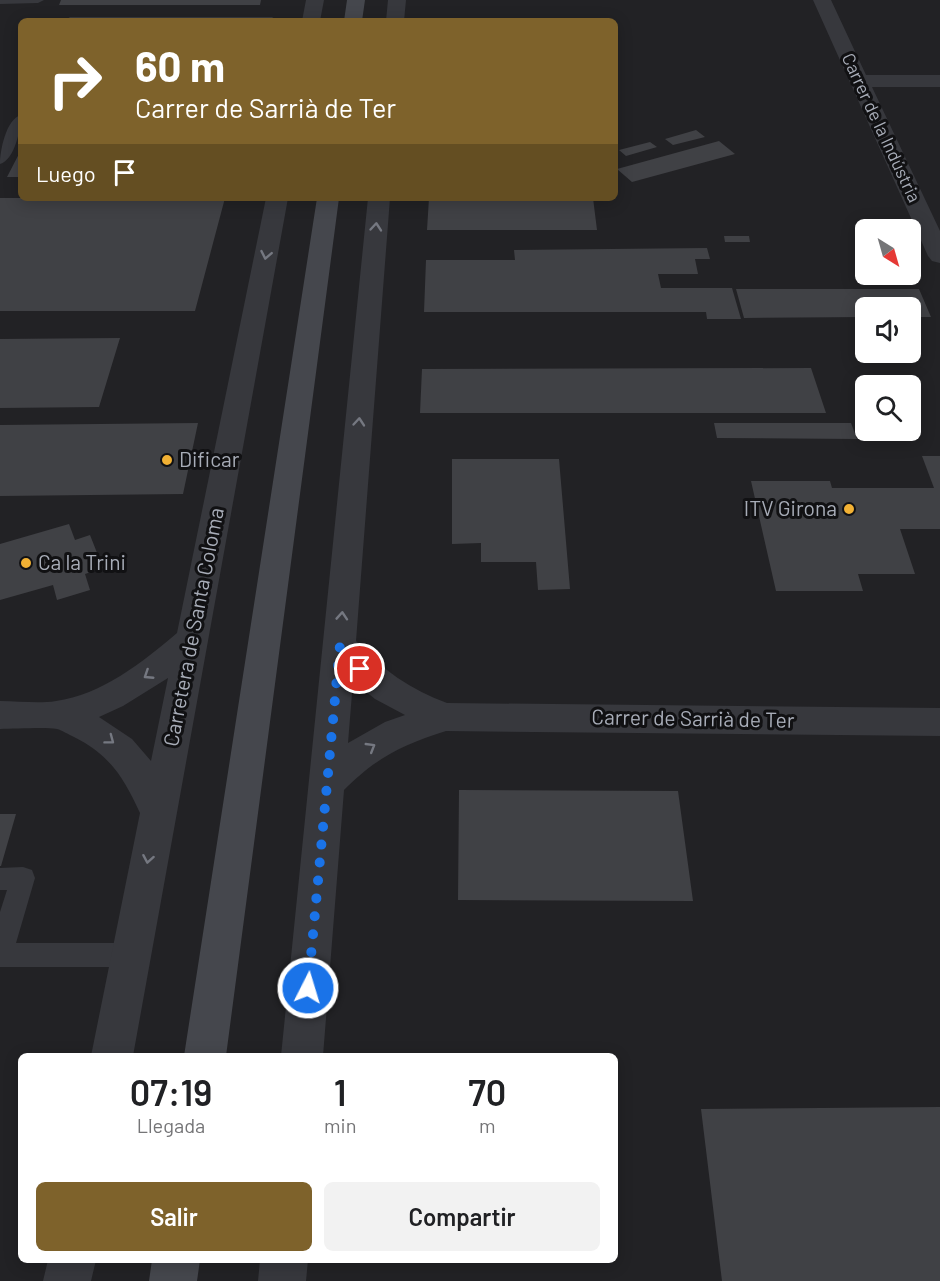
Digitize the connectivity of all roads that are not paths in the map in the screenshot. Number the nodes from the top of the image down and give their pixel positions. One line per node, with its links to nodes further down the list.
1 (38, 0): 6 (lane)
2 (315, 0): 7 (street)
3 (356, 0): 8 (street)
4 (397, 0): 9 (street)
5 (822, 0): 10 (street, Carrer de la Indústria)
6 (0, 1)
7 (312, 18)
8 (353, 18)
9 (395, 18)
10 (859, 81): 11 (street); 17 (street, Carrer de la Indústria)
11 (940, 81)
12 (18, 124): 13 (lane)
13 (0, 160)
14 (276, 201): 18 (street, Carretera de Santa Coloma, one-way to 18)
15 (328, 201): 30 (street)
16 (379, 201): 19 (street, one-way to 16)
17 (940, 256)
18 (193, 638): 21 (street, one-way to 21); 25 (street, Carretera de Santa Coloma)
19 (340, 645): 22 (street, Carrer de Sarrià de Ter); 24 (street)
20 (0, 715): 21 (street)
21 (58, 715): 25 (street, one-way to 25)
22 (446, 717): 23 (street, Carrer de Sarrià de Ter); 24 (street, Carrer de Sarrià de Ter, one-way to 22)
23 (940, 722)
24 (326, 784): 31 (street)
25 (157, 810): 28 (street, Carretera de Santa Coloma, one-way to 28)
26 (0, 879): 27 (lane)
27 (0, 954): 28 (lane)
28 (131, 955): 29 (street, Carretera de Santa Coloma)
29 (112, 1053)
30 (205, 1053)
31 (302, 1053)
32 (71, 1263): 35 (street)
33 (176, 1263): 36 (street)
34 (284, 1263): 37 (street)
35 (68, 1281)
36 (173, 1281)
37 (282, 1281)

